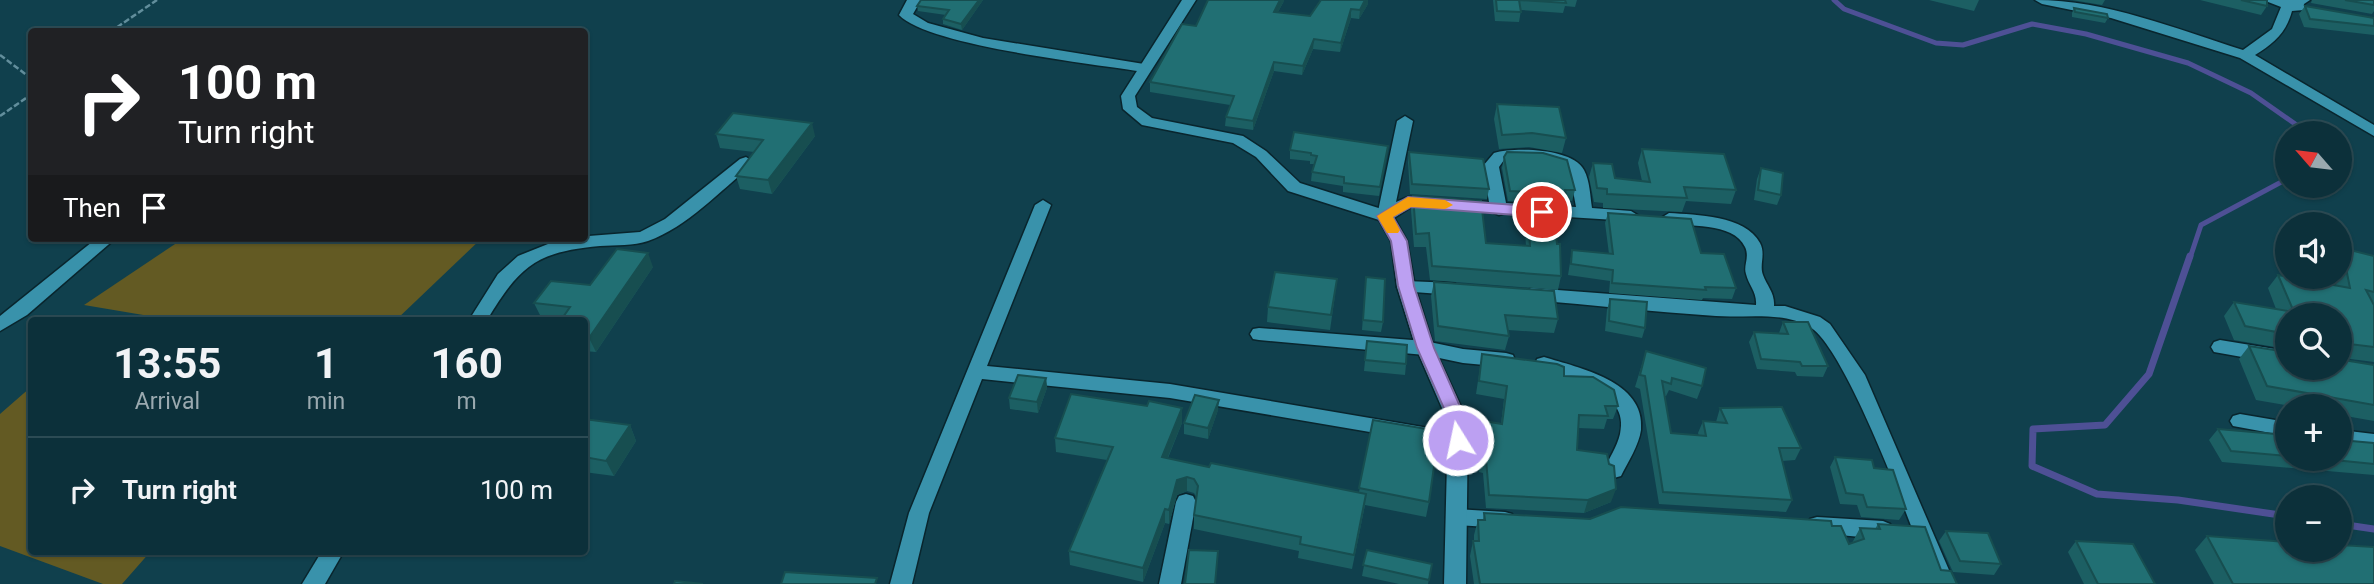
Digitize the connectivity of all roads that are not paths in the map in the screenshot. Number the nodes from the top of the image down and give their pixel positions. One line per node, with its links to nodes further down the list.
1 (914, 0): 8 (street)
2 (1189, 0): 8 (street)
3 (2042, 0): 6 (street)
4 (2270, 0): 5 (street)
5 (2301, 5): 7 (street)
6 (2116, 7): 7 (street)
7 (2245, 55): 10 (street)
8 (1144, 68): 15 (street)
9 (1405, 121): 15 (street)
10 (2374, 131)
11 (746, 162): 18 (street)
12 (1043, 205): 29 (street)
13 (1499, 210): 14 (street); 14 (street); 15 (street)
14 (1585, 215): 22 (street)
15 (1385, 216): 19 (street)
16 (103, 242): 24 (street)
17 (586, 242): 23 (street)
18 (588, 242)
19 (1406, 286): 20 (street); 27 (street)
20 (1475, 291)
21 (1516, 293): 22 (street)
22 (1763, 312): 40 (street)
23 (480, 317)
24 (0, 325)
25 (1259, 334): 27 (street)
26 (2220, 347): 28 (street)
27 (1425, 348): 33 (street); 35 (street)
28 (2275, 356)
29 (977, 372): 33 (street); 43 (street)
30 (2240, 421): 31 (street)
31 (2275, 427)
32 (2352, 439): 34 (street)
33 (1458, 440): 37 (street)
34 (2374, 442)
35 (1614, 470)
36 (1186, 502): 44 (street)
37 (1456, 517): 38 (street); 45 (street)
38 (1520, 520)
39 (1803, 524): 40 (street)
40 (1924, 532): 46 (street)
41 (331, 555): 42 (street)
42 (313, 584)
43 (901, 584)
44 (1170, 584)
45 (1455, 584)
46 (1944, 584)

